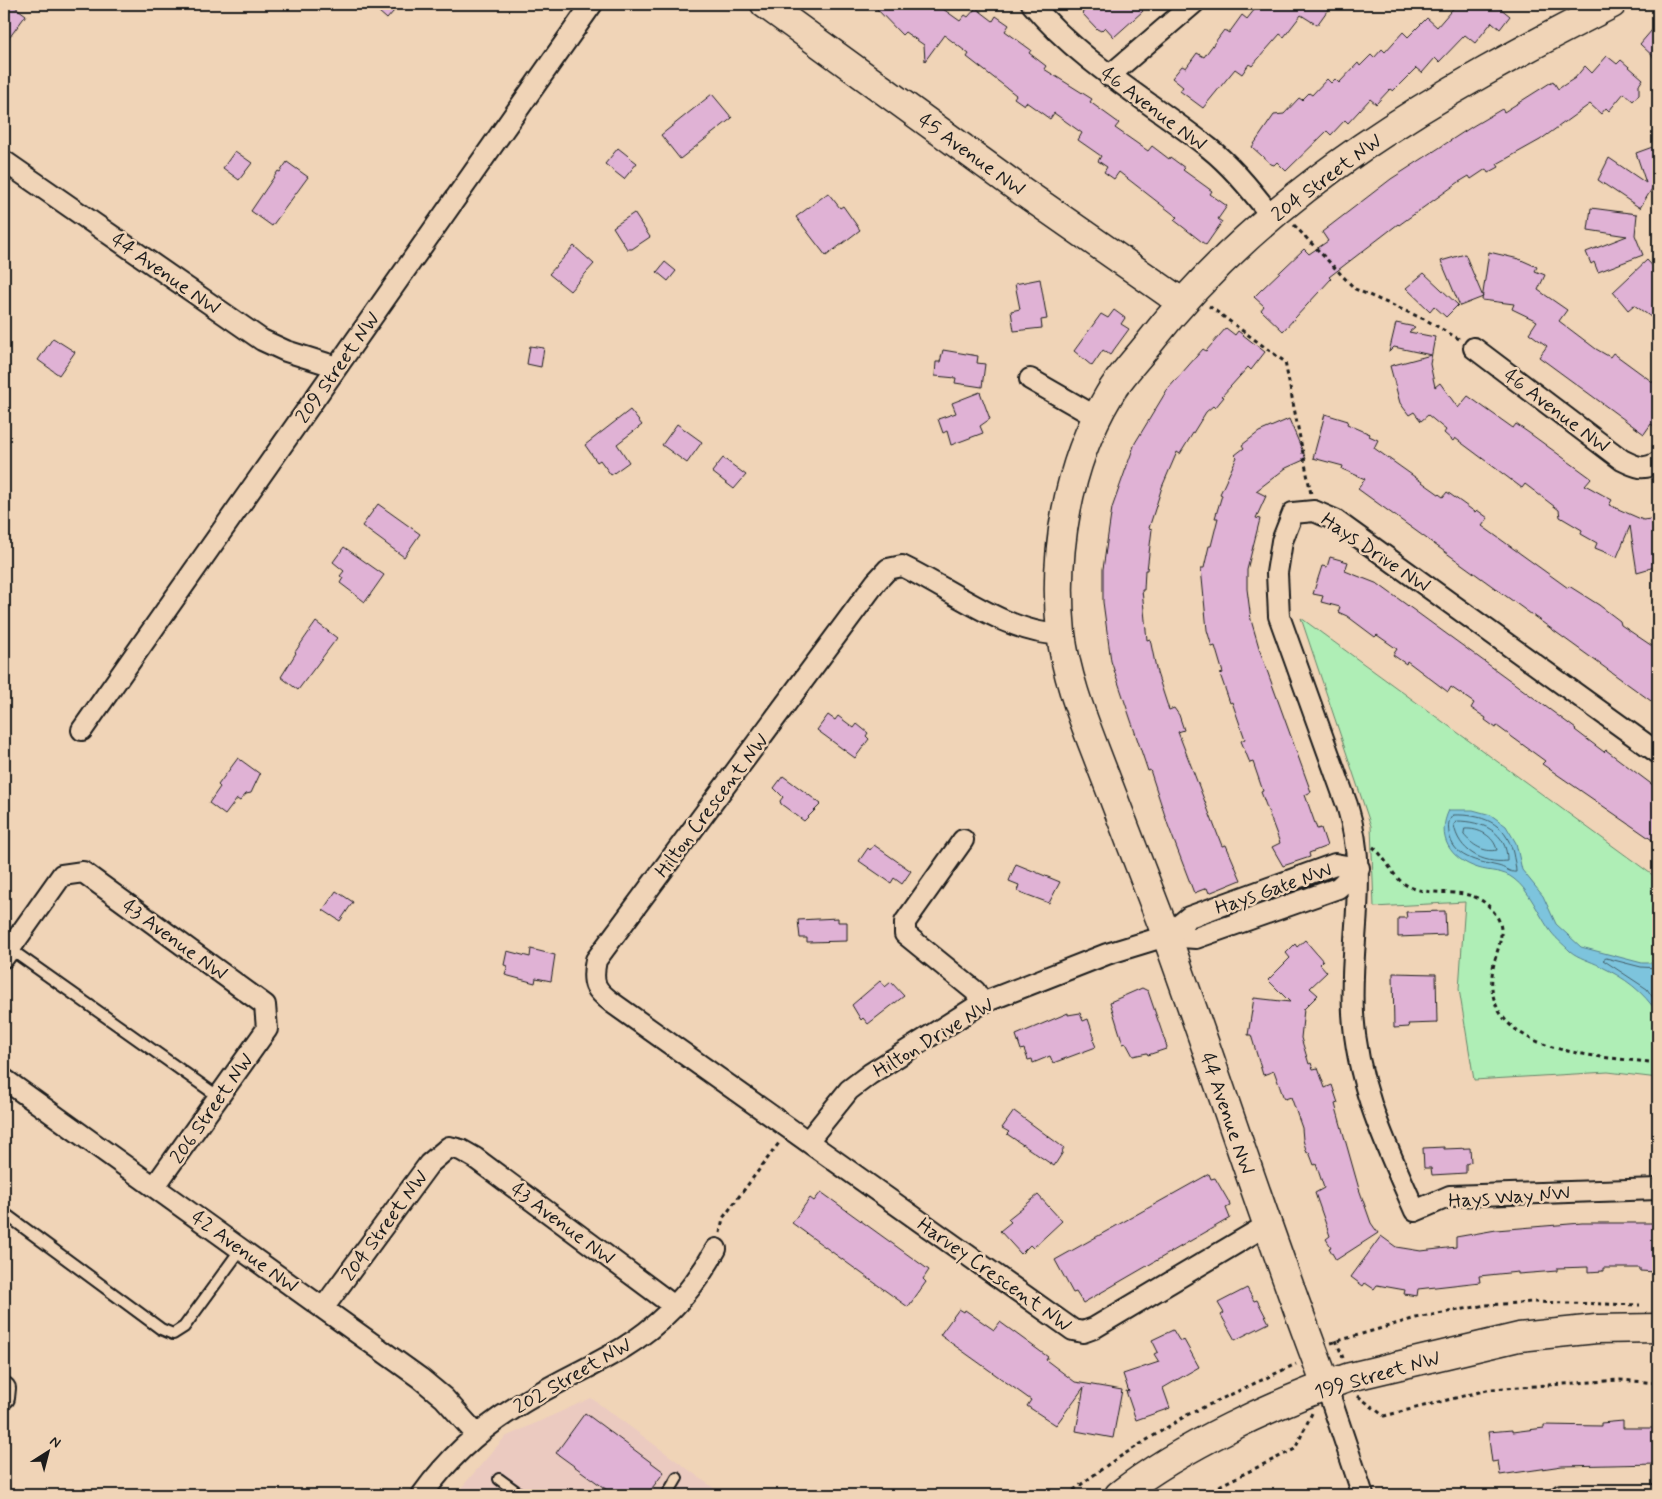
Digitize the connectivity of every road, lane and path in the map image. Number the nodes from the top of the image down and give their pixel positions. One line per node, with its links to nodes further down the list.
1 (592, 4): 12 (street, 209 Street NW)
2 (764, 4): 9 (street, 45 Avenue NW)
3 (1032, 4): 6 (street, 46 Avenue NW)
4 (1193, 4): 6 (street)
5 (1612, 4): 8 (street, 204 Street NW)
6 (1109, 76): 8 (street, 46 Avenue NW)
7 (4, 161): 12 (street, 44 Avenue NW)
8 (1277, 211): 9 (street, 204 Street NW); 11 (path)
9 (1181, 302): 14 (street, 204 Street NW)
10 (1209, 306): 16 (path)
11 (1474, 348): 15 (street, 46 Avenue NW)
12 (337, 367): 18 (street, 209 Street NW)
13 (1030, 379): 14 (street)
14 (1098, 418): 17 (street, 204 Street NW)
15 (1650, 465)
16 (1314, 511): 20 (street, Hays Drive NW); 22 (street, Hays Drive NW)
17 (1061, 634): 19 (street, 204 Street NW); 31 (street, Hilton Crescent NW)
18 (82, 730)
19 (1088, 731): 24 (street, 44 Avenue NW)
20 (1658, 753)
21 (963, 840): 26 (street)
22 (1356, 843): 23 (street, Hays Drive NW); 28 (path)
23 (1359, 868): 24 (street, Hays Gate NW); 35 (street, Hays Way NW)
24 (1166, 936): 26 (street, Hilton Drive NW); 37 (street, 44 Avenue NW)
25 (7, 953): 27 (street, 43 Avenue NW); 30 (lane)
26 (982, 1003): 32 (street, Hilton Drive NW)
27 (267, 1029): 30 (street, 206 Street NW)
28 (1658, 1063)
29 (4, 1079): 34 (street, 42 Avenue NW)
30 (218, 1097): 34 (street, 206 Street NW)
31 (790, 1128): 32 (street, Hilton Crescent NW); 39 (path)
32 (808, 1141): 37 (street, Harvey Crescent NW)
33 (449, 1147): 40 (street, 43 Avenue NW); 41 (street, 204 Street NW)
34 (155, 1186): 38 (street, 42 Avenue NW)
35 (1658, 1190)
36 (4, 1213): 38 (lane)
37 (1267, 1225): 44 (street, 44 Avenue NW)
38 (242, 1249): 41 (street, 42 Avenue NW)
39 (716, 1249): 40 (street, 202 Street NW)
40 (674, 1306): 45 (street, 202 Street NW)
41 (324, 1307): 45 (street, 42 Avenue NW)
42 (1654, 1317): 44 (street, 199 Street NW); 44 (path)
43 (1658, 1383): 44 (path)
44 (1327, 1386): 51 (path); 52 (street, 199 Street NW); 53 (path); 54 (street, 44 Avenue NW)
45 (477, 1435): 48 (street, 202 Street NW)
46 (677, 1478): 50 (lane)
47 (499, 1479): 49 (lane)
48 (422, 1495)
49 (521, 1495)
50 (666, 1495)
51 (1068, 1495)
52 (1119, 1495)
53 (1206, 1495)
54 (1363, 1495)
55 (1561, 1495): 56 (street)
56 (1658, 1495)

